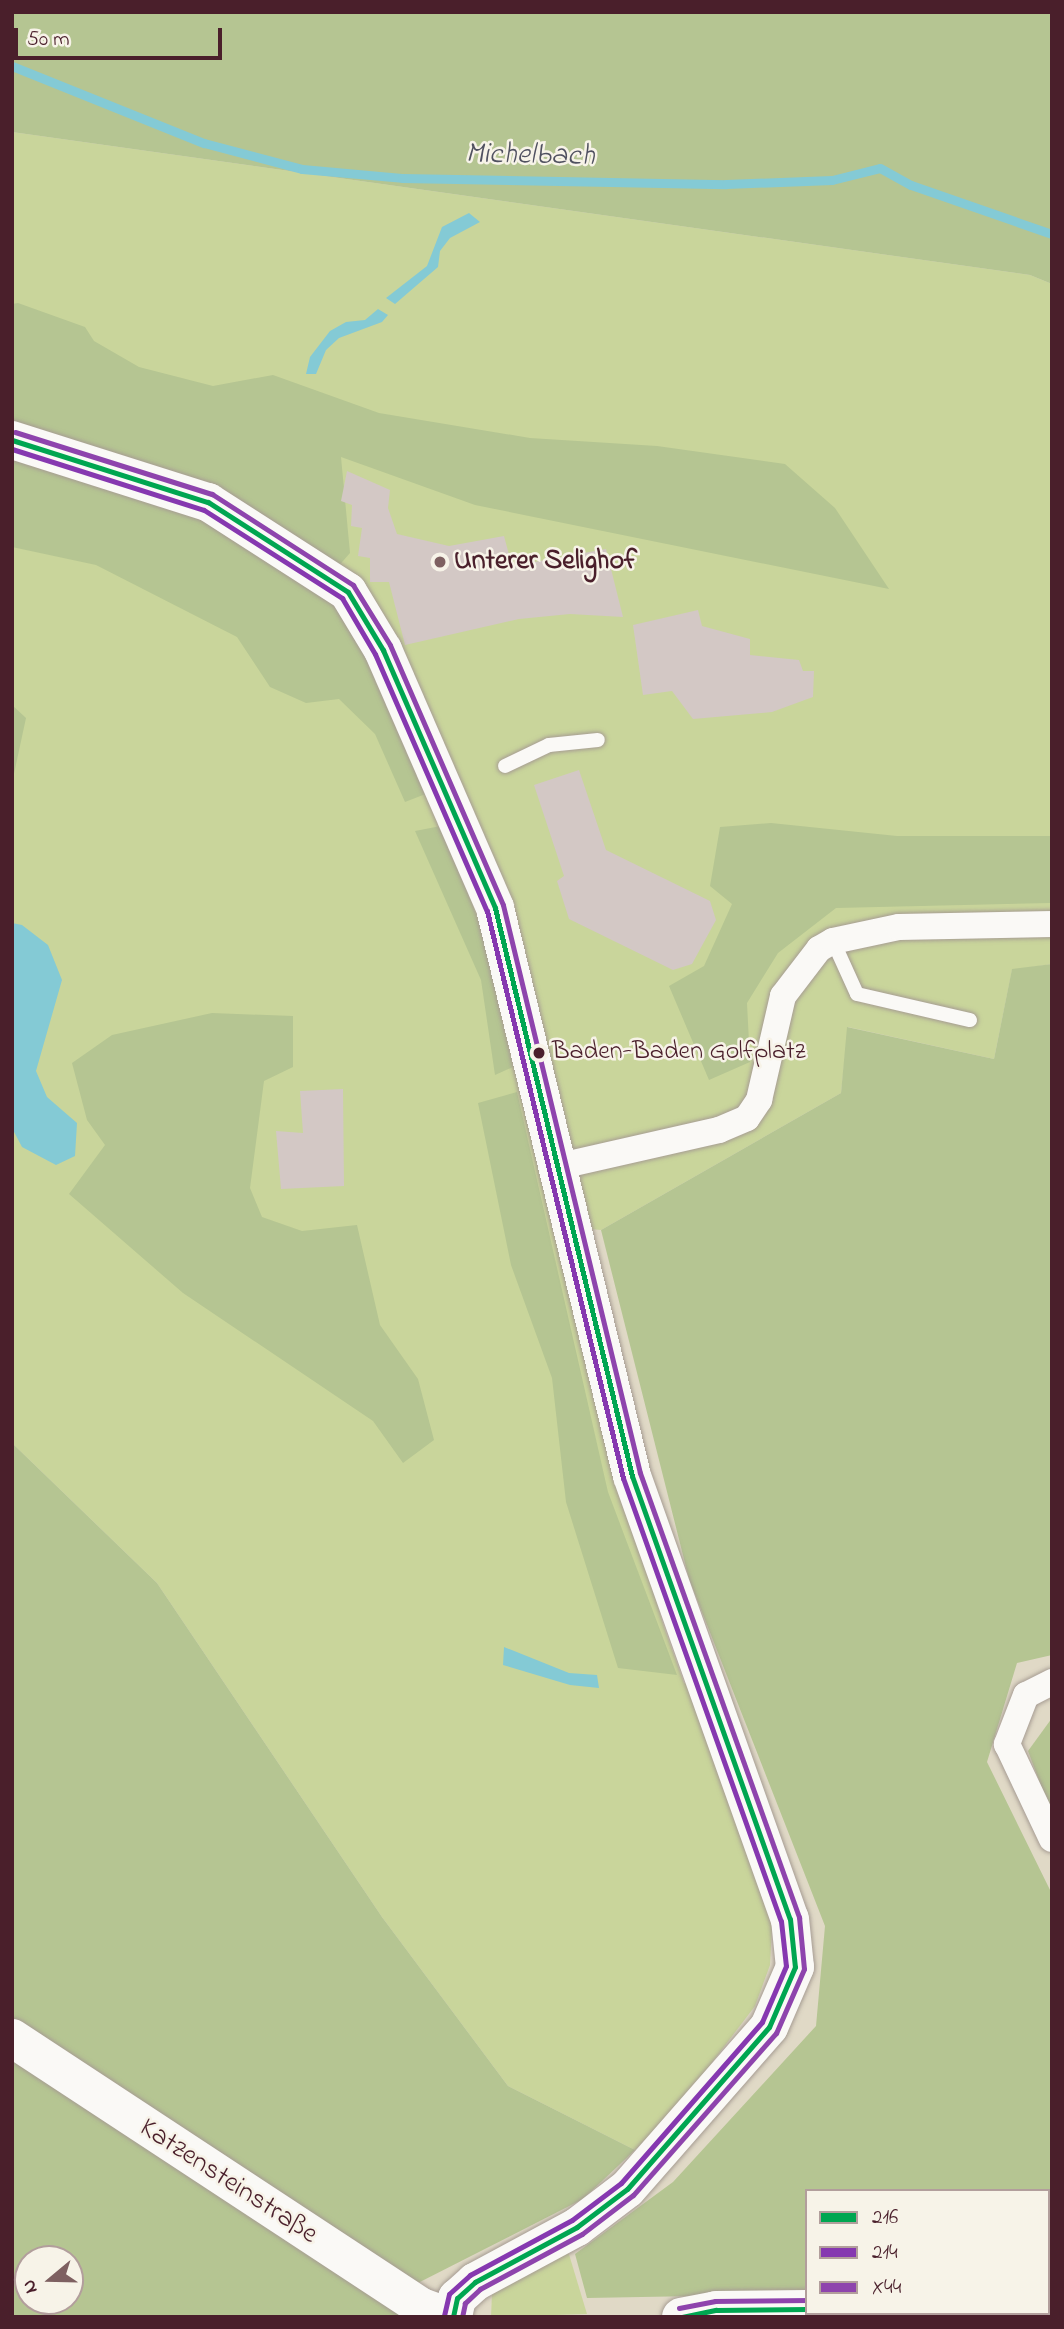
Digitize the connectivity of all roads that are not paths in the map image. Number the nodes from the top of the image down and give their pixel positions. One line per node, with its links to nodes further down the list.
1 (12, 440): 7 (main road)
2 (598, 740): 3 (lane)
3 (505, 766)
4 (1052, 924): 5 (street)
5 (833, 941): 6 (lane); 7 (street)
6 (971, 1020)
7 (556, 1167): 12 (main road)
8 (1052, 1682): 9 (street)
9 (1052, 1839)
10 (12, 2038): 12 (main road, Katzensteinstraße)
11 (805, 2309): 13 (main road)
12 (451, 2317)
13 (681, 2317)

